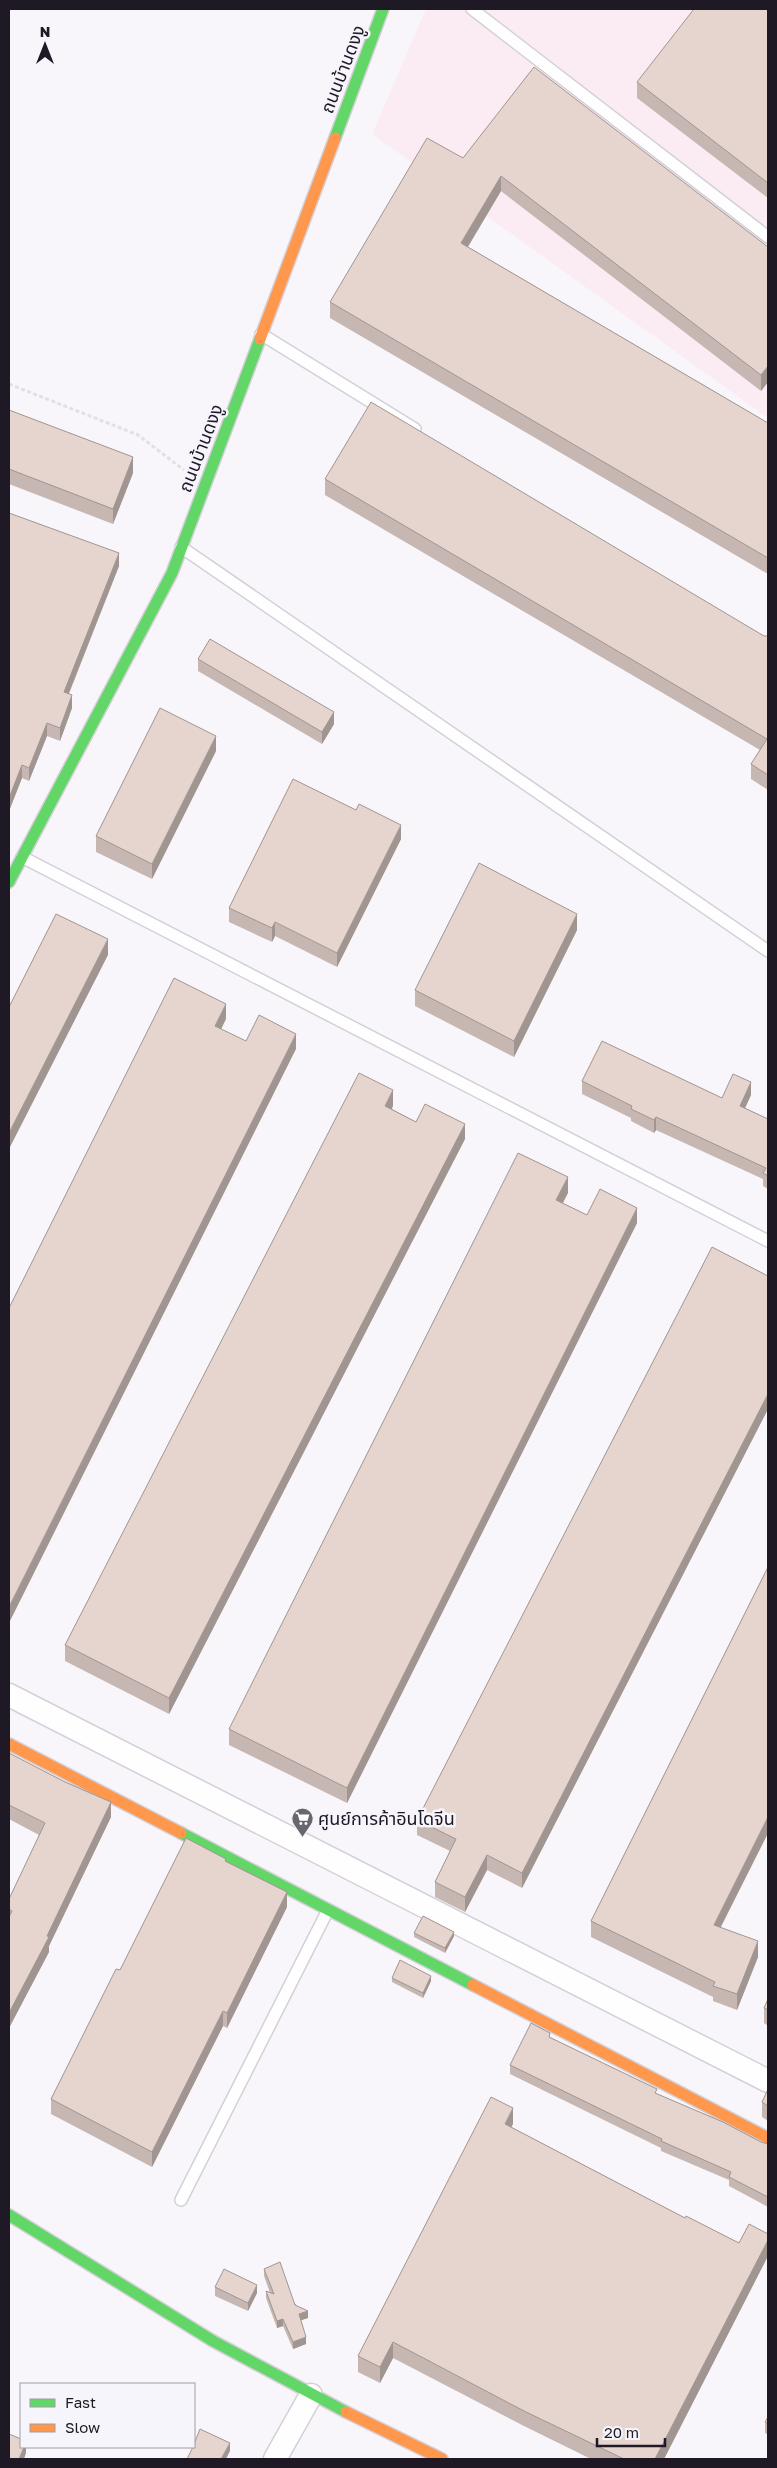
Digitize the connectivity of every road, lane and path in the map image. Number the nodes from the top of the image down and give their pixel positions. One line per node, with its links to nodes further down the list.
1 (383, 9): 4 (street, ถนนบ้านดงงู)
2 (472, 9): 3 (lane)
3 (768, 237)
4 (261, 334): 6 (lane); 7 (street, ถนนบ้านดงงู)
5 (9, 384): 7 (path)
6 (422, 433)
7 (204, 486): 8 (street, ถนนบ้านดงงู)
8 (181, 547): 9 (street, ถนนบ้านดงงู); 11 (lane)
9 (22, 857): 10 (street, ถนนบ้านดงงู); 12 (lane)
10 (9, 882)
11 (768, 951)
12 (768, 1241)
13 (9, 1695): 16 (street)
14 (9, 1744): 15 (street)
15 (328, 1910): 17 (street); 18 (lane)
16 (768, 2081)
17 (768, 2138)
18 (181, 2200)
19 (9, 2215): 20 (street)
20 (311, 2395): 21 (street); 22 (street)
21 (275, 2459)
22 (442, 2459)

